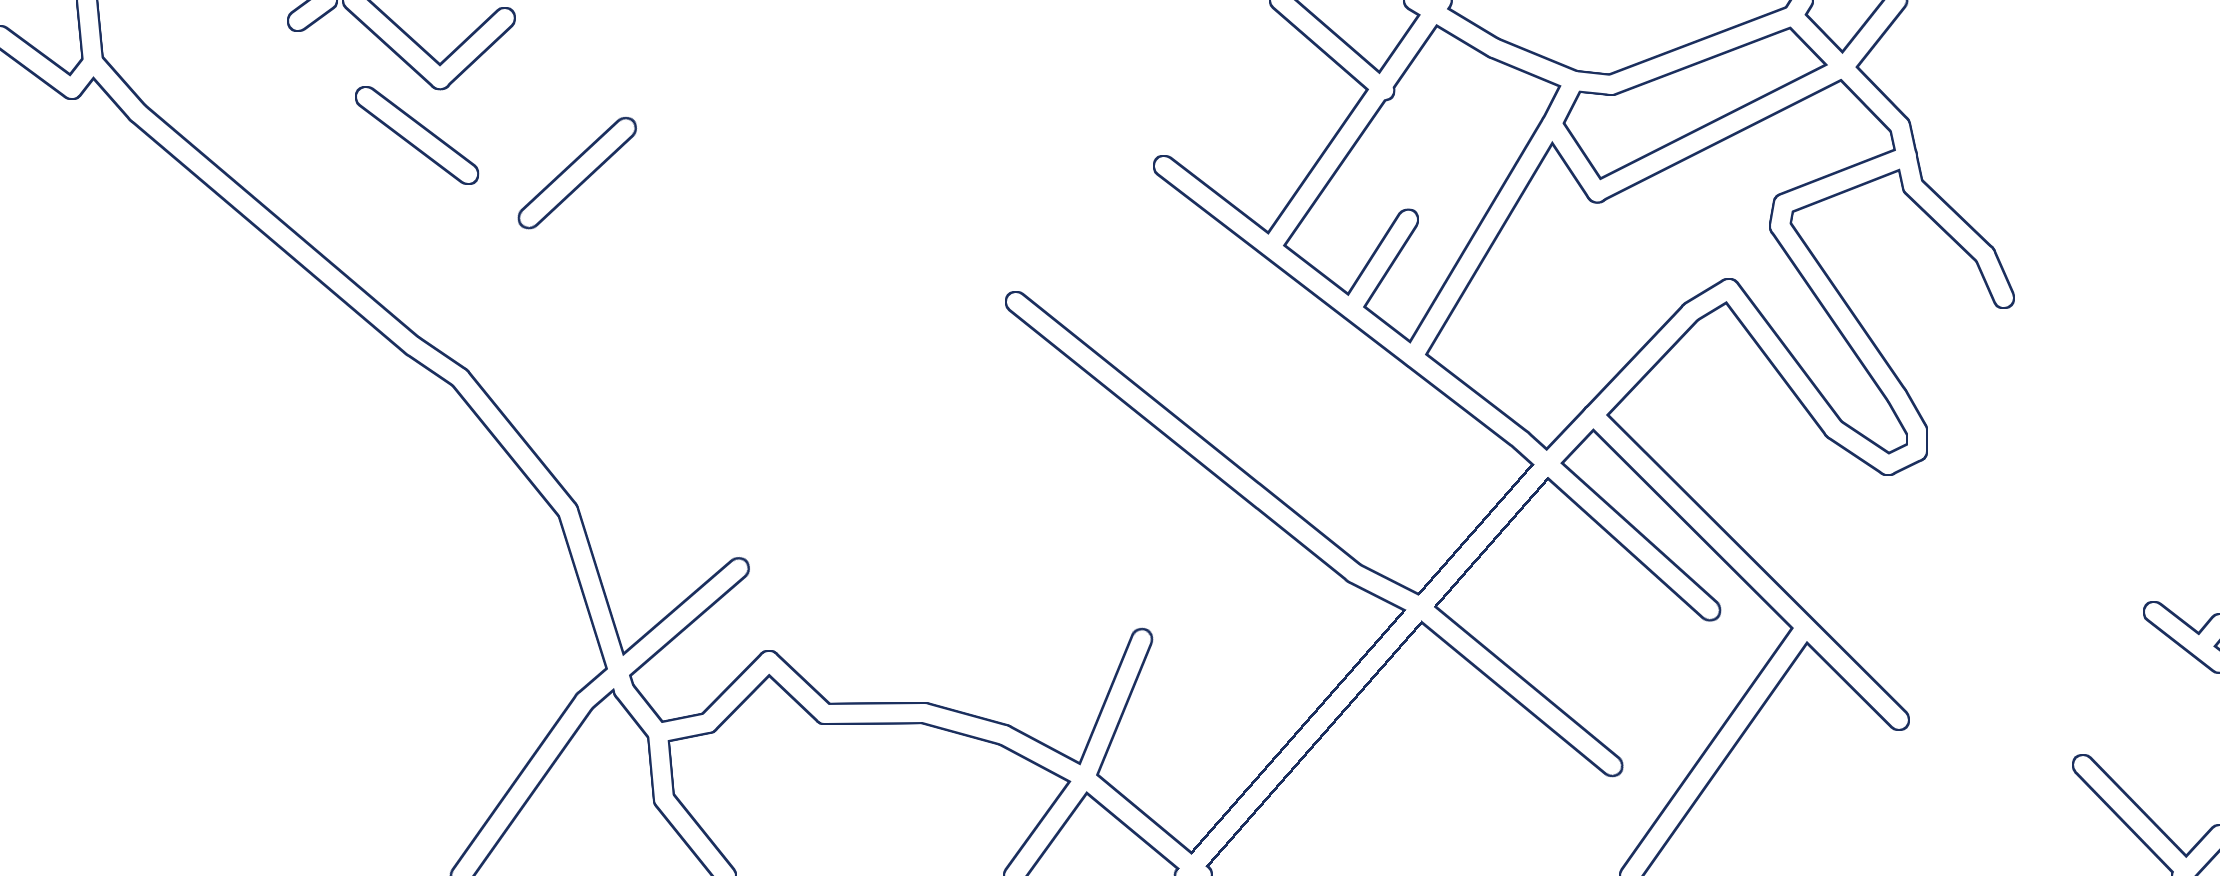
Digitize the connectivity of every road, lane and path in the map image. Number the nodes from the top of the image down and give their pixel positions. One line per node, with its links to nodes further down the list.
1 (87, 0): 13 (street)
2 (327, 0): 11 (street)
3 (353, 0): 10 (street)
4 (1280, 0): 16 (street)
5 (1414, 0): 8 (street)
6 (1803, 0): 9 (street)
7 (1897, 0): 14 (street)
8 (1438, 8): 15 (street); 16 (street)
9 (1793, 16): 14 (street); 15 (street)
10 (505, 18)
11 (298, 21)
12 (0, 36): 13 (street)
13 (93, 62): 41 (street)
14 (1843, 68): 18 (street); 20 (street)
15 (1574, 81): 18 (street)
16 (1384, 90): 25 (street)
17 (366, 97): 22 (street)
18 (1552, 124): 29 (street)
19 (626, 128): 23 (street)
20 (1907, 156): 26 (street); 30 (street)
21 (1164, 166): 25 (street)
22 (468, 174)
23 (529, 218)
24 (1408, 220): 28 (street)
25 (1271, 247): 28 (street)
26 (2004, 298)
27 (1016, 302): 33 (street)
28 (1351, 309): 29 (street)
29 (1413, 357): 31 (street)
30 (1593, 415): 31 (street); 37 (street)
31 (1547, 464): 33 (street); 34 (street)
32 (739, 568): 41 (street)
33 (1417, 605): 45 (street); 48 (street)
34 (1710, 610)
35 (2154, 612): 39 (street)
36 (2220, 624): 39 (street)
37 (1805, 628): 42 (street); 53 (street)
38 (1142, 639): 46 (street)
39 (2201, 647): 40 (street)
40 (2220, 663)
41 (616, 668): 43 (street); 50 (street)
42 (1899, 720)
43 (658, 733): 46 (street); 51 (street)
44 (2083, 765): 49 (street)
45 (1612, 766)
46 (1085, 778): 48 (street); 52 (street)
47 (2220, 835): 49 (street)
48 (1194, 873)
49 (2184, 874)
50 (461, 876)
51 (726, 876)
52 (1014, 876)
53 (1630, 876)

